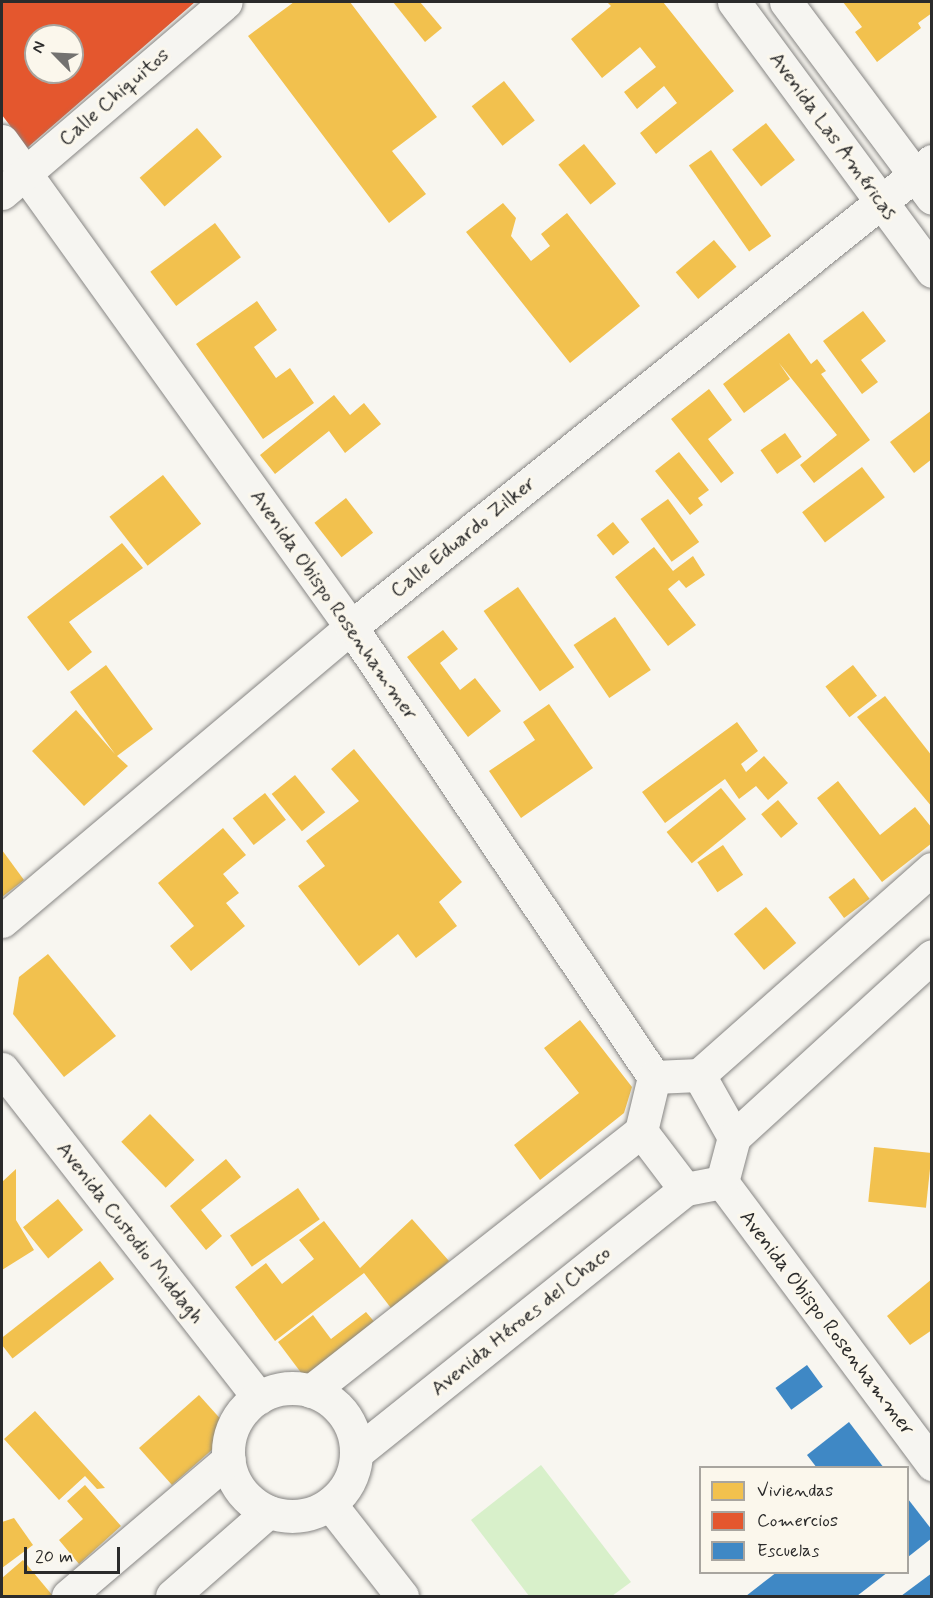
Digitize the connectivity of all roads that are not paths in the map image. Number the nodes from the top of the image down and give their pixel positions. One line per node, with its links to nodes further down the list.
1 (226, 2): 5 (street, Calle Chiquitos)
2 (734, 2): 8 (street, Avenida Las Américas)
3 (786, 2): 6 (street, Avenida Las Américas)
4 (2, 141): 5 (street, Avenida Obispo Rosenhammer)
5 (26, 172): 7 (street, Calle Chiquitos); 10 (street, Avenida Obispo Rosenhammer)
6 (926, 179): 8 (street, Calle Eduardo Zilker)
7 (2, 193)
8 (881, 201): 9 (street, Avenida Las Américas); 10 (street, Calle Eduardo Zilker)
9 (932, 271)
10 (351, 627): 12 (street, Calle Eduardo Zilker); 16 (street, Avenida Obispo Rosenhammer)
11 (932, 869): 15 (street)
12 (2, 921)
13 (932, 956): 18 (street)
14 (2, 1069): 22 (street, Avenida Custodio Middagh)
15 (699, 1075): 16 (street); 18 (street)
16 (654, 1077): 17 (street)
17 (641, 1131): 20 (street); 21 (street)
18 (734, 1137): 19 (street)
19 (722, 1182): 20 (street); 25 (street, Avenida Obispo Rosenhammer)
20 (685, 1189): 23 (street, Avenida Héroes del Chaco)
21 (311, 1391): 22 (street); 23 (street)
22 (259, 1398): 24 (street)
23 (356, 1453): 26 (street)
24 (229, 1459): 27 (street); 28 (street)
25 (932, 1464)
26 (330, 1504): 27 (street); 30 (street)
27 (268, 1512): 29 (street)
28 (69, 1596)
29 (172, 1596)
30 (402, 1596)

